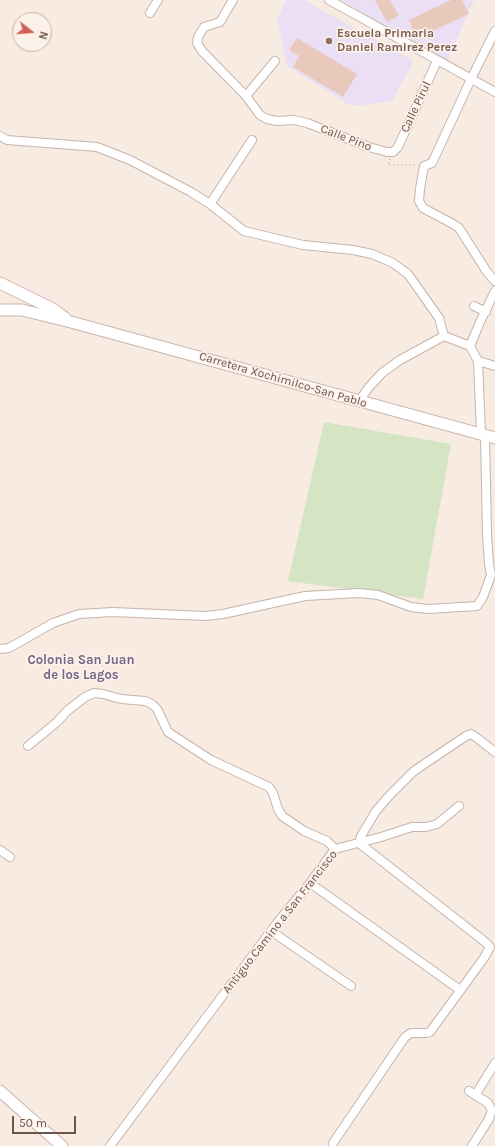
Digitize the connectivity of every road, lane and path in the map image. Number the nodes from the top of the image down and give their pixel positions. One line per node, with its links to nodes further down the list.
1 (158, 0): 4 (street)
2 (233, 0): 10 (street, Calle Pino)
3 (329, 0): 7 (street)
4 (150, 13)
5 (495, 31): 8 (street)
6 (275, 61): 10 (street)
7 (437, 61): 8 (street); 13 (street, Calle Pirul)
8 (471, 79): 9 (street); 14 (street)
9 (495, 92)
10 (246, 96): 13 (street, Calle Pino)
11 (0, 136): 15 (street)
12 (252, 140): 15 (street)
13 (392, 152): 14 (path)
14 (424, 166): 16 (street)
15 (210, 204): 23 (street)
16 (495, 281)
17 (0, 284): 22 (street)
18 (495, 291): 21 (street)
19 (474, 306): 21 (street)
20 (0, 310): 22 (street, Carretera Xochimilco-San Pablo)
21 (486, 312): 24 (street)
22 (71, 322): 27 (street, Carretera Xochimilco-San Pablo)
23 (444, 336): 24 (street); 27 (street)
24 (470, 346): 25 (street)
25 (478, 361): 26 (street); 28 (street)
26 (495, 366)
27 (359, 401): 28 (street, Carretera Xochimilco-San Pablo)
28 (487, 436): 29 (street)
29 (0, 649)
30 (28, 746): 34 (street)
31 (495, 752): 33 (street)
32 (459, 806): 33 (street, Antiguo Camino a San Francisco)
33 (359, 843): 34 (street, Antiguo Camino a San Francisco); 40 (street)
34 (334, 849): 37 (street, Antiguo Camino a San Francisco)
35 (0, 850): 36 (street)
36 (10, 857)
37 (310, 883): 38 (street, Antiguo Camino a San Francisco); 40 (street)
38 (271, 931): 39 (street); 45 (street, Antiguo Camino a San Francisco)
39 (351, 986)
40 (460, 990): 43 (street)
41 (495, 1063): 46 (street)
42 (0, 1091): 44 (street)
43 (333, 1143)
44 (62, 1146)
45 (110, 1146)
46 (472, 1146)

